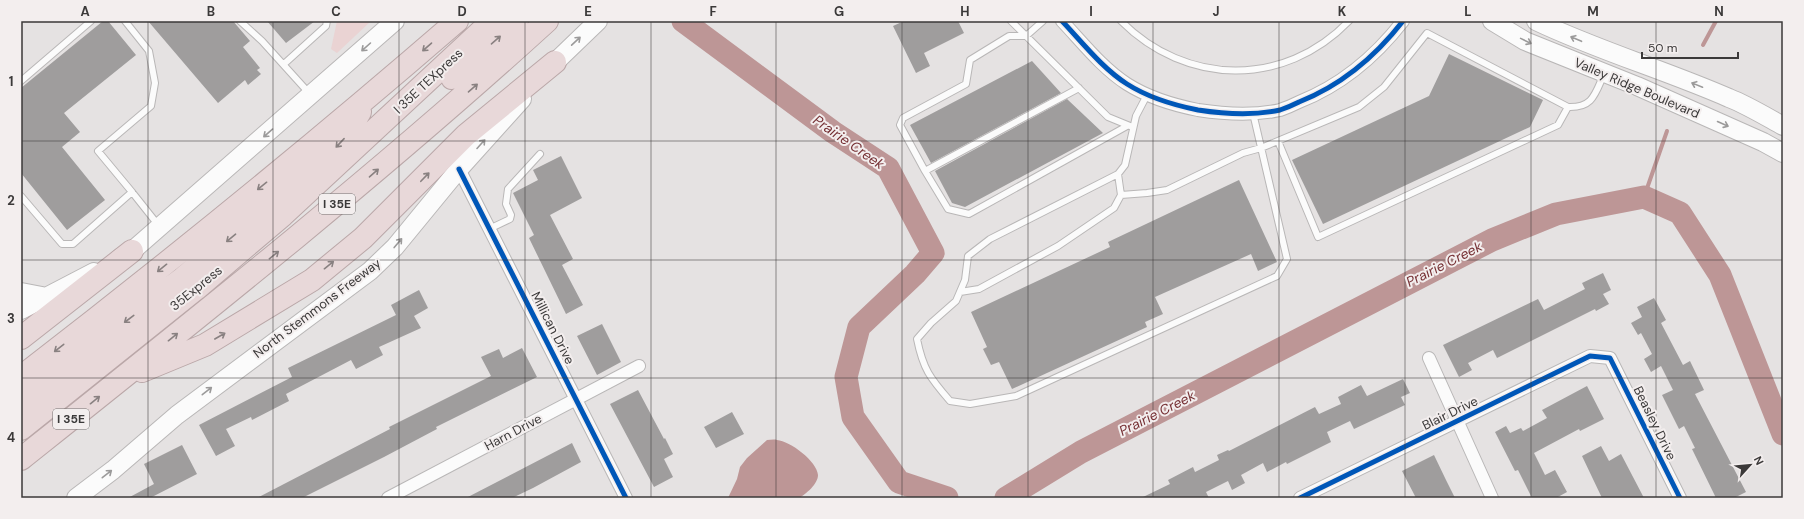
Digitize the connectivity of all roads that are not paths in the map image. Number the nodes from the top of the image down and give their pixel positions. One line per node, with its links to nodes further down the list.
1 (92, 21): 23 (lane)
2 (125, 21): 40 (lane)
3 (240, 21): 21 (lane)
4 (327, 21): 21 (lane)
5 (395, 21): 26 (main road, one-way to 26)
6 (457, 21): 27 (highway, one-way to 27)
7 (492, 21): 32 (highway, I 35E TEXpress)
8 (517, 21): 32 (highway, one-way to 8)
9 (547, 21): 55 (highway, I 35E, one-way to 9)
10 (598, 21): 20 (main road, North Stemmons Freeway, one-way to 10)
11 (1011, 21): 19 (lane)
12 (1043, 21): 19 (lane)
13 (1062, 21): 25 (street)
14 (1121, 21): 15 (lane)
15 (1349, 21)
16 (1403, 21): 29 (street)
17 (1492, 21): 22 (main road, Valley Ridge Boulevard, one-way to 22)
18 (1536, 21): 31 (main road, Valley Ridge Boulevard, one-way to 18)
19 (1026, 36): 24 (lane); 38 (lane)
20 (555, 62): 37 (main road, North Stemmons Freeway, one-way to 20); 55 (highway, one-way to 20)
21 (284, 64): 26 (lane)
22 (1605, 73): 28 (lane); 35 (main road, Valley Ridge Boulevard, one-way to 35)
23 (21, 81)
24 (1079, 88): 30 (lane); 38 (lane)
25 (1147, 95): 29 (street); 30 (lane)
26 (311, 96): 43 (main road, one-way to 43)
27 (368, 99): 54 (highway, one-way to 54); 57 (highway, one-way to 57)
28 (1568, 107): 33 (lane); 33 (lane)
29 (1253, 113): 34 (lane)
30 (1130, 126): 38 (lane); 39 (lane)
31 (1783, 126)
32 (365, 140): 59 (highway, 35Express)
33 (1278, 141): 34 (lane)
34 (1261, 148): 41 (lane); 47 (lane)
35 (1783, 153)
36 (540, 154): 44 (lane)
37 (459, 169): 44 (street, Millican Drive); 62 (main road, North Stemmons Freeway, one-way to 37)
38 (925, 171)
39 (1118, 174): 41 (lane); 47 (lane)
40 (132, 192): 42 (lane); 43 (lane)
41 (1121, 195): 47 (lane)
42 (21, 196)
43 (160, 227): 45 (main road)
44 (489, 229): 56 (street, Millican Drive)
45 (132, 251): 48 (main road); 50 (highway)
46 (21, 292): 48 (main road)
47 (960, 292)
48 (47, 297): 49 (main road)
49 (21, 310)
50 (21, 338)
51 (1429, 358): 58 (street)
52 (1610, 358): 58 (street, Blair Drive); 66 (street, Beasley Drive)
53 (639, 366): 56 (street, Harn Drive)
54 (21, 377)
55 (121, 379): 60 (highway, I 35E, one-way to 55)
56 (577, 398): 63 (street, Harn Drive); 64 (street, Millican Drive)
57 (21, 403)
58 (1457, 422): 61 (street, Blair Drive); 65 (street)
59 (21, 429)
60 (21, 460)
61 (1307, 496)
62 (77, 498)
63 (388, 498)
64 (626, 498)
65 (1492, 498)
66 (1680, 498)

